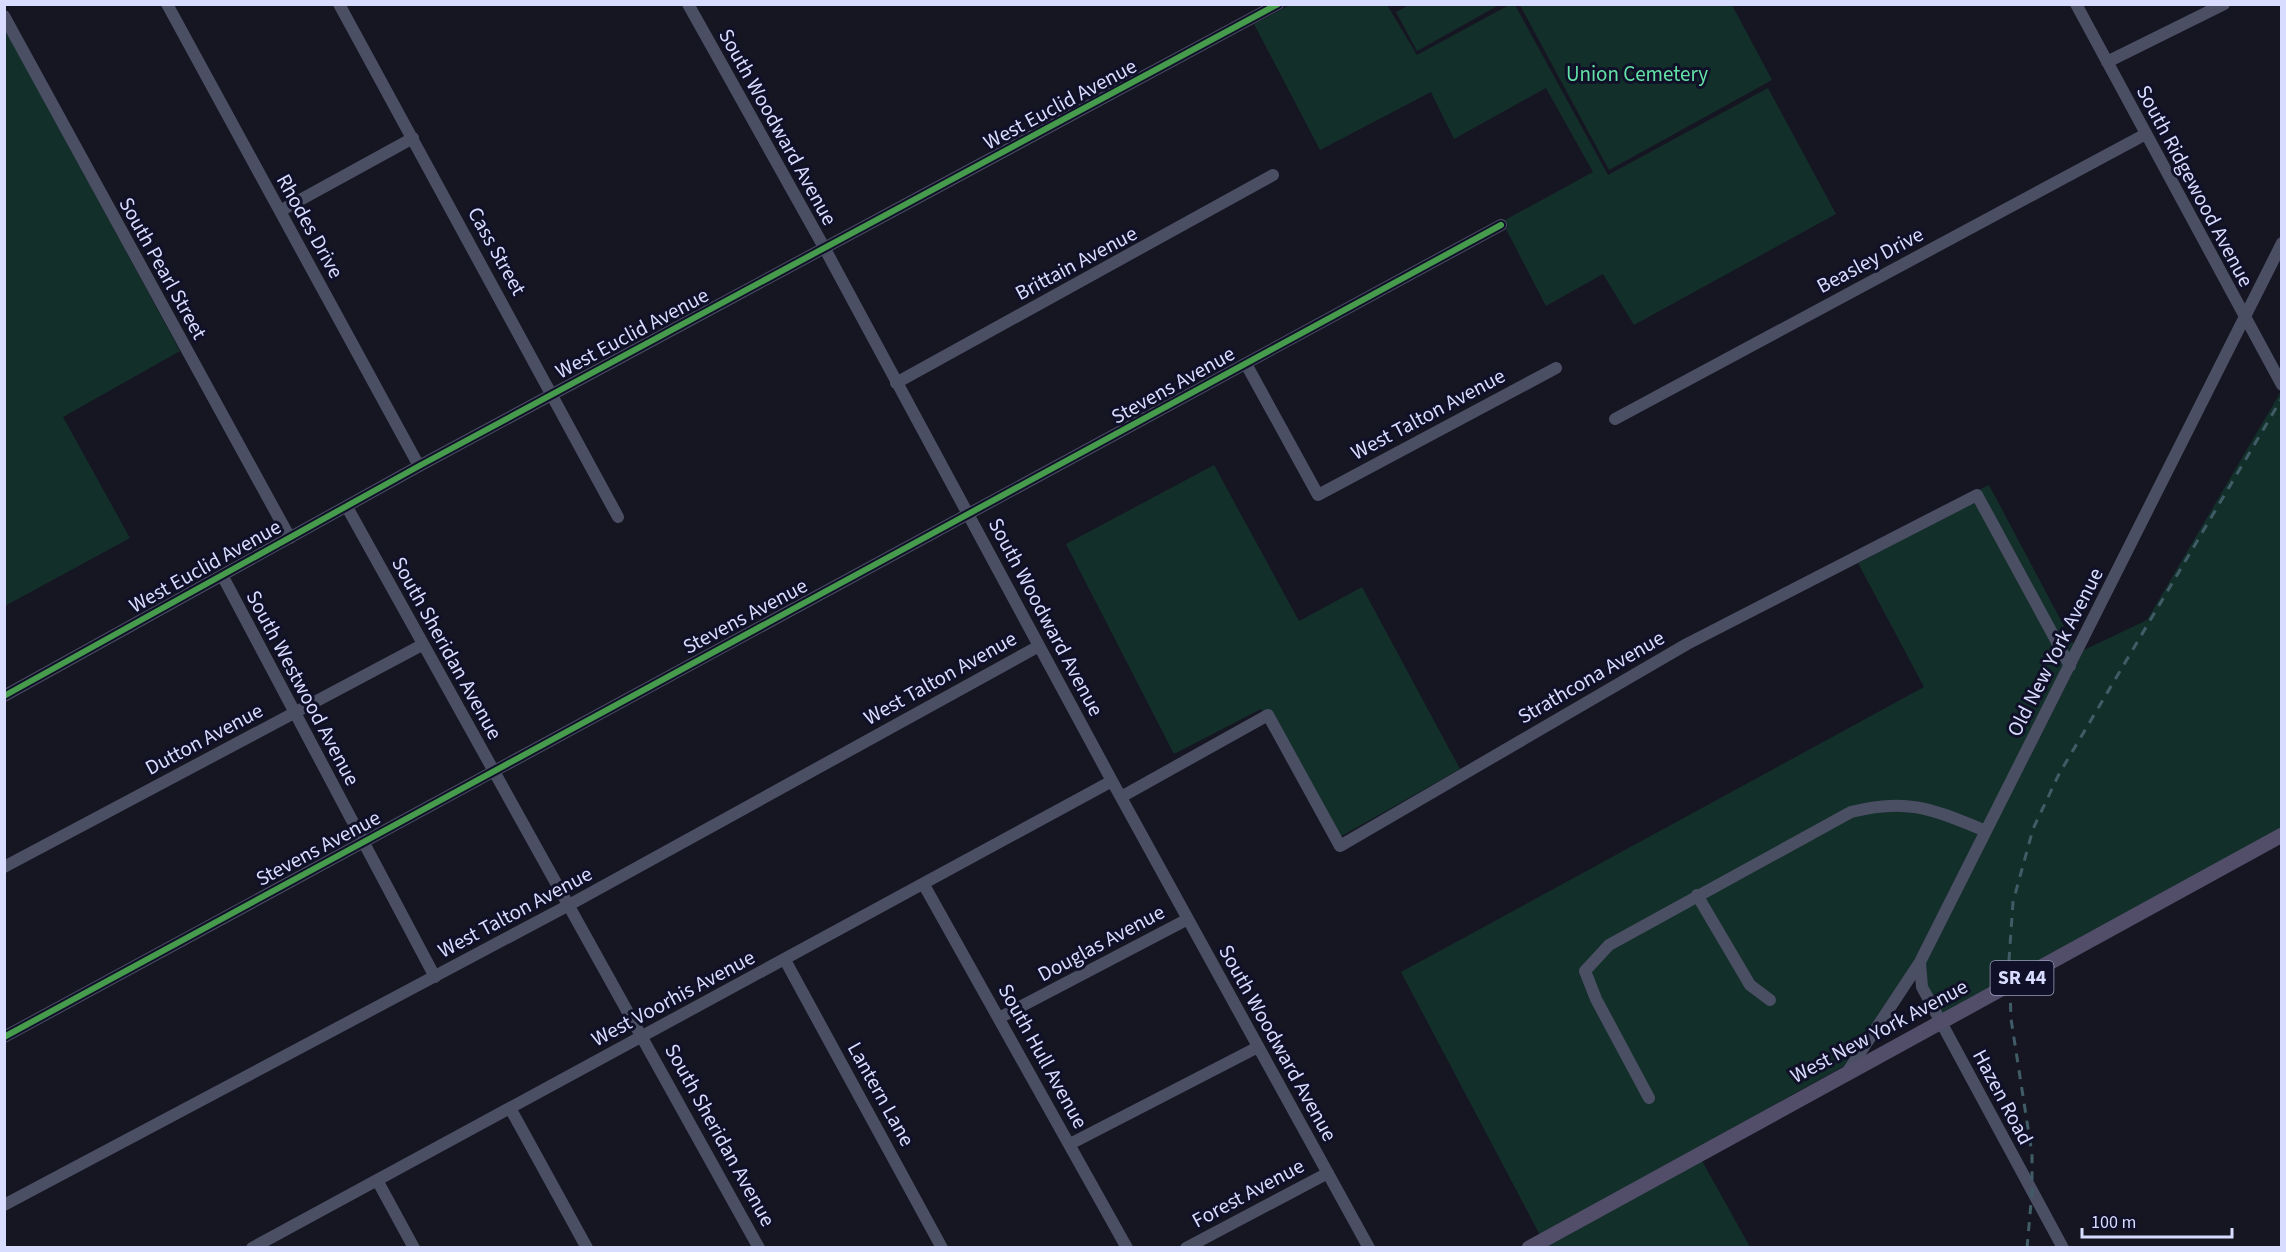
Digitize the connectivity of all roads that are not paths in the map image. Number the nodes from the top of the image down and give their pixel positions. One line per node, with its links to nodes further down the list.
1 (167, 4): 12 (street, Rhodes Drive)
2 (339, 4): 10 (street, Cass Street)
3 (688, 4): 15 (street, South Woodward Avenue)
4 (1278, 4): 15 (street, West Euclid Avenue)
5 (2076, 4): 8 (street, South Ridgewood Avenue)
6 (2224, 4): 8 (street)
7 (4, 16): 27 (street, South Pearl Street)
8 (2107, 62): 9 (street, South Ridgewood Avenue)
9 (2144, 135): 16 (street, South Ridgewood Avenue); 22 (street, Beasley Drive)
10 (413, 138): 12 (street); 21 (street, Cass Street)
11 (1274, 175): 19 (street, Brittain Avenue)
12 (280, 212): 23 (street, Rhodes Drive)
13 (1501, 225): 17 (street, Stevens Avenue)
14 (2282, 243): 16 (street, Old New York Avenue)
15 (825, 249): 19 (street, South Woodward Avenue); 21 (street, West Euclid Avenue)
16 (2244, 319): 20 (street, South Ridgewood Avenue); 31 (street, Old New York Avenue)
17 (1246, 364): 18 (street, West Talton Avenue); 25 (street, Stevens Avenue)
18 (1556, 368)
19 (896, 382): 25 (street, South Woodward Avenue)
20 (2282, 385)
21 (553, 394): 23 (street, West Euclid Avenue); 26 (street, Cass Street)
22 (1615, 419)
23 (419, 466): 24 (street, West Euclid Avenue)
24 (347, 507): 27 (street, West Euclid Avenue); 29 (street, South Sheridan Avenue)
25 (969, 515): 30 (street, South Woodward Avenue); 34 (street, Stevens Avenue)
26 (618, 517)
27 (290, 538): 28 (street, West Euclid Avenue)
28 (222, 575): 32 (street, West Euclid Avenue); 33 (street, South Westwood Avenue)
29 (422, 645): 33 (street, Dutton Avenue); 34 (street, South Sheridan Avenue)
30 (1039, 646): 35 (street, South Woodward Avenue); 43 (street, West Talton Avenue)
31 (2070, 666): 36 (street, Strathcona Avenue); 37 (street, Old New York Avenue)
32 (4, 696)
33 (294, 713): 39 (street, South Westwood Avenue); 40 (street, Dutton Avenue)
34 (494, 772): 39 (street, Stevens Avenue); 43 (street, South Sheridan Avenue)
35 (1112, 782): 36 (street, South Woodward Avenue); 41 (street, West Voorhis Avenue)
36 (1121, 797): 44 (street, South Woodward Avenue)
37 (1986, 831): 42 (street); 46 (street, Old New York Avenue)
38 (2282, 835): 50 (main road, West New York Avenue / SR 44)
39 (362, 843): 47 (street, South Westwood Avenue); 51 (street, Stevens Avenue)
40 (4, 867)
41 (924, 885): 45 (street, West Voorhis Avenue); 49 (street, South Hull Avenue)
42 (1697, 895): 48 (street); 55 (street)
43 (569, 905): 47 (street, West Talton Avenue); 52 (street, South Sheridan Avenue)
44 (1188, 919): 49 (street, Douglas Avenue); 53 (street, South Woodward Avenue)
45 (785, 960): 52 (street, West Voorhis Avenue); 65 (street, Lantern Lane)
46 (1920, 962): 50 (street, Hazen Road); 54 (street, Old New York Avenue)
47 (435, 977): 60 (street, West Talton Avenue)
48 (1770, 1000)
49 (999, 1018): 57 (street, South Hull Avenue)
50 (1940, 1021): 54 (main road, West New York Avenue / SR 44); 70 (street, Hazen Road)
51 (4, 1037)
52 (644, 1037): 56 (street, West Voorhis Avenue); 64 (street, South Sheridan Avenue)
53 (1258, 1047): 57 (street); 58 (street, South Woodward Avenue)
54 (1848, 1071): 69 (main road, West New York Avenue / SR 44)
55 (1649, 1098)
56 (510, 1108): 59 (street, West Voorhis Avenue); 63 (street)
57 (1070, 1144): 66 (street, South Hull Avenue)
58 (1328, 1173): 67 (street, Forest Avenue); 68 (street, South Woodward Avenue)
59 (377, 1180): 61 (street, West Voorhis Avenue); 62 (street)
60 (4, 1205)
61 (252, 1248)
62 (414, 1248)
63 (587, 1248)
64 (759, 1248)
65 (942, 1248)
66 (1127, 1248)
67 (1186, 1248)
68 (1369, 1248)
69 (1529, 1248)
70 (2063, 1248)

